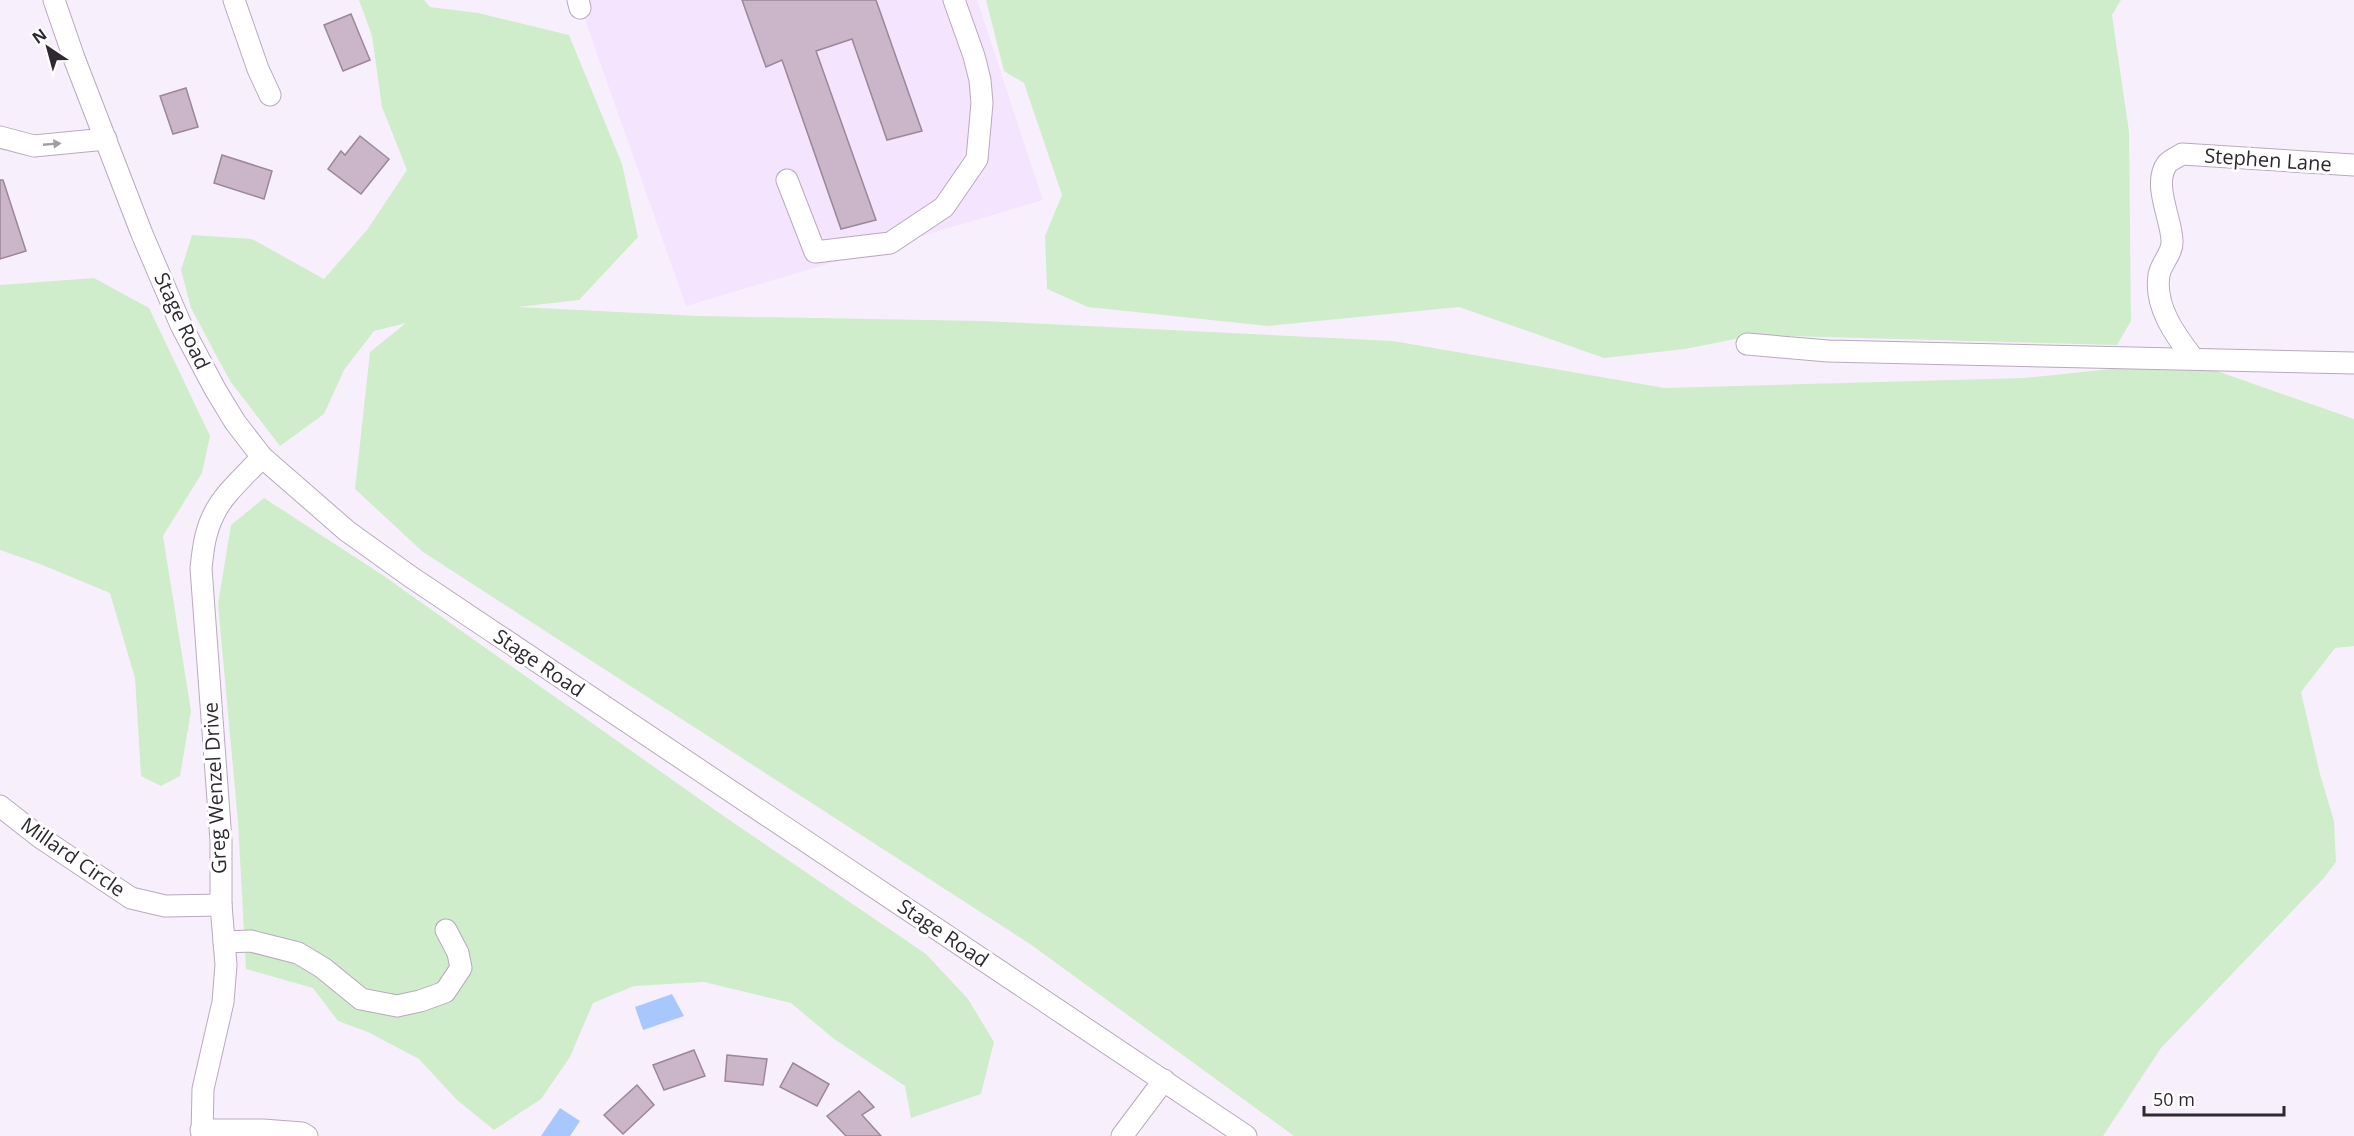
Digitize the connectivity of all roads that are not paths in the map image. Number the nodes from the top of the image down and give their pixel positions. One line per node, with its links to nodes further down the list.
1 (54, 0): 6 (street, Stage Road)
2 (234, 0): 4 (street)
3 (954, 0): 8 (street)
4 (270, 95)
5 (0, 137): 6 (street, one-way to 6)
6 (106, 139): 12 (street, Stage Road)
7 (2354, 165): 10 (street, Stephen Lane)
8 (788, 180)
9 (1747, 344): 10 (street)
10 (2193, 358): 11 (street)
11 (2354, 363)
12 (262, 457): 14 (street, Greg Wenzel Drive); 17 (street, Stage Road)
13 (0, 806): 14 (street, Millard Circle)
14 (221, 905): 16 (street, Greg Wenzel Drive)
15 (446, 930): 16 (street)
16 (224, 942): 18 (street, Greg Wenzel Drive)
17 (1164, 1080): 20 (street); 21 (street, Stage Road)
18 (201, 1133): 19 (street)
19 (306, 1136)
20 (1122, 1136)
21 (1246, 1136)

